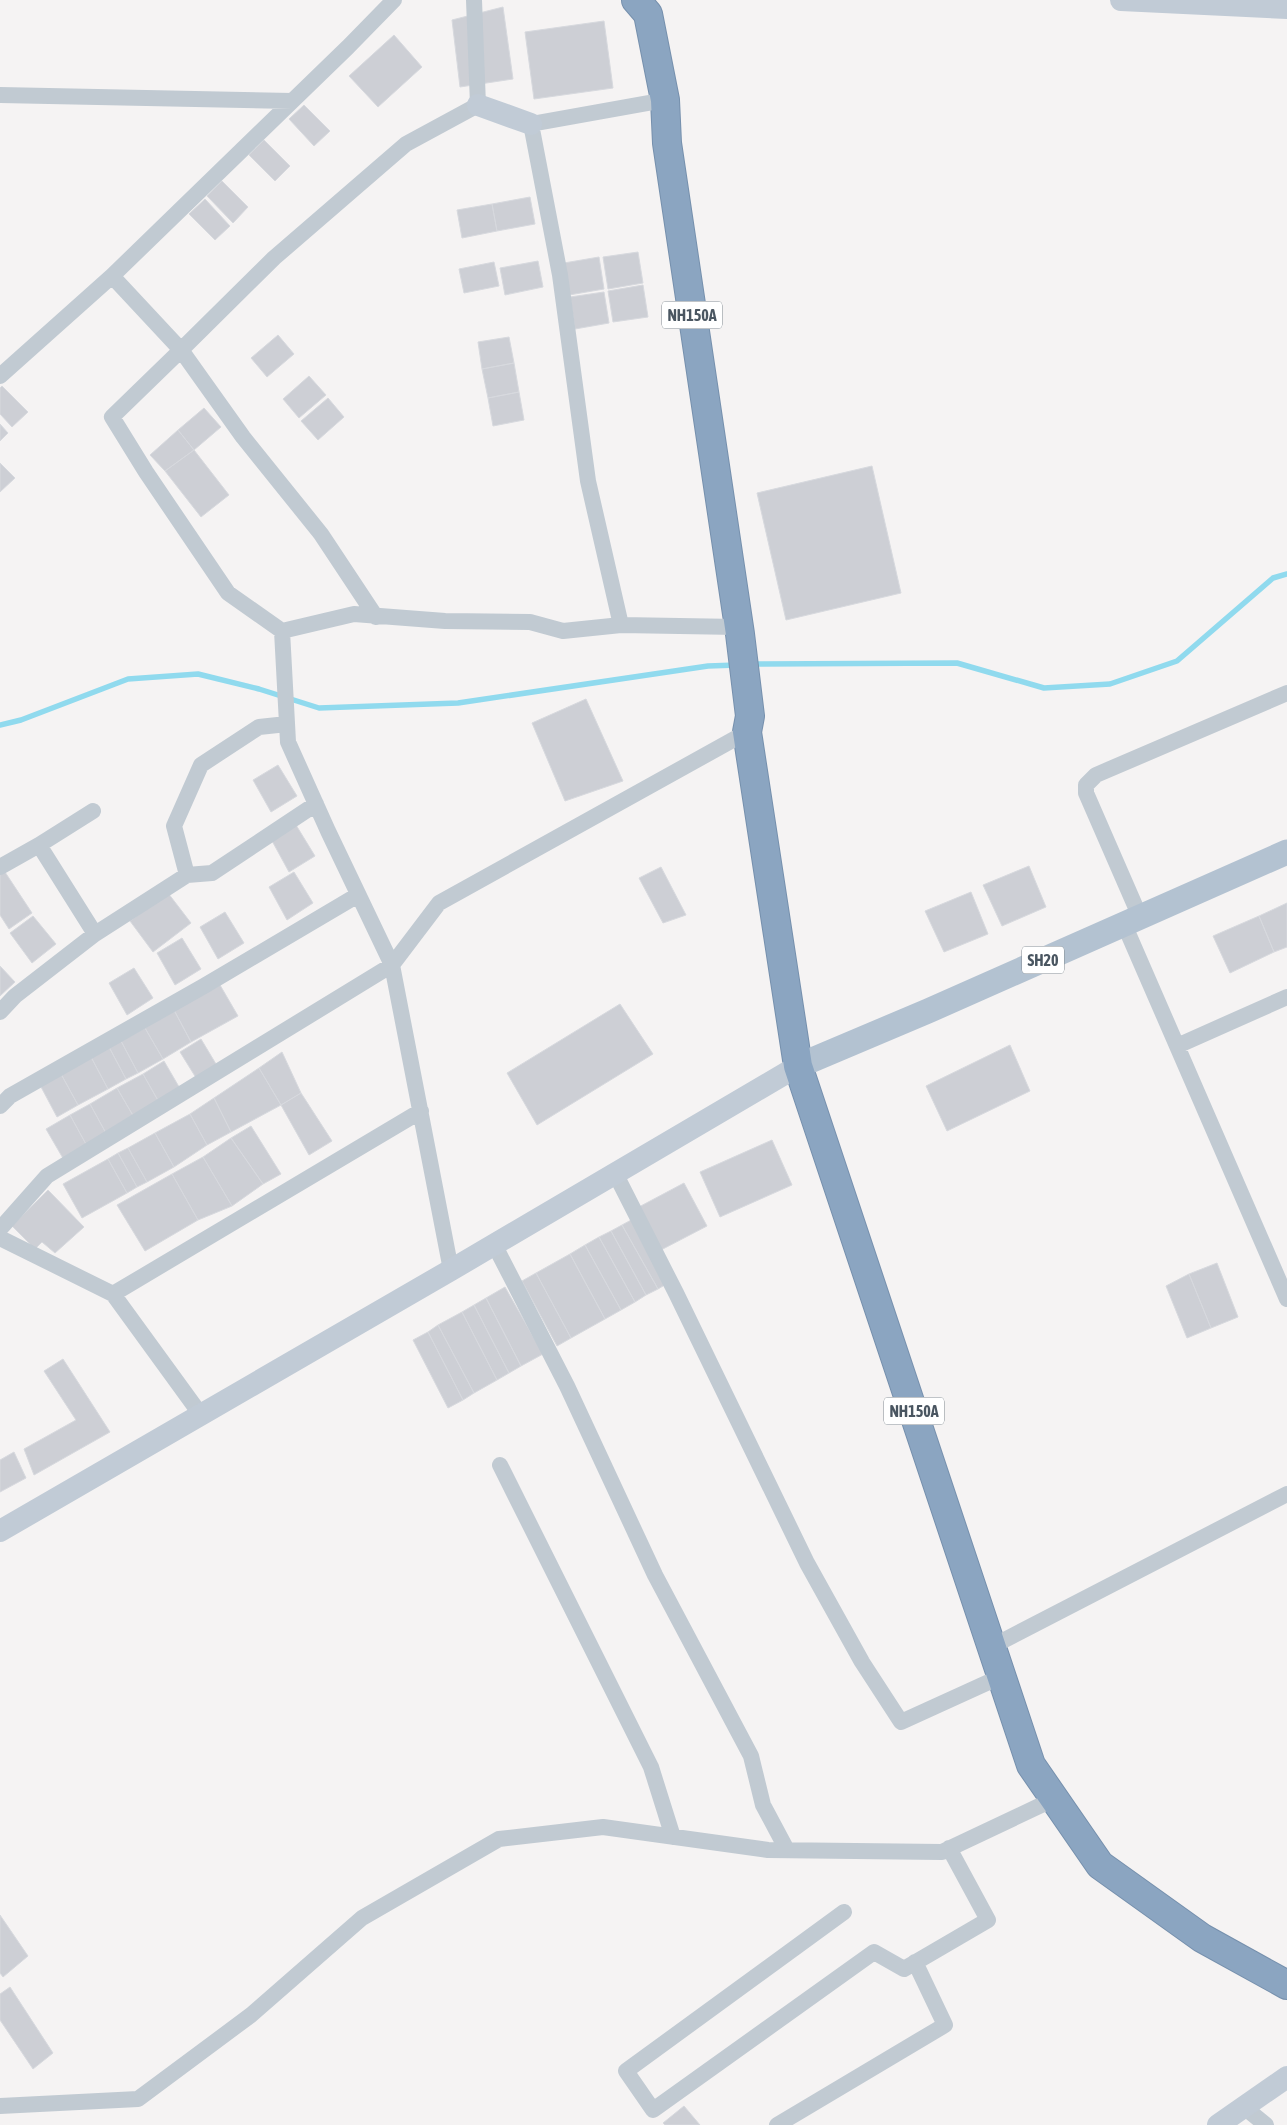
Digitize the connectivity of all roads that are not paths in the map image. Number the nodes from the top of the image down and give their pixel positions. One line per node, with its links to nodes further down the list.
1 (394, 0): 8 (street)
2 (474, 0): 9 (street)
3 (636, 0): 7 (highway, NH150A)
4 (1121, 0): 5 (street)
5 (1287, 8)
6 (0, 95): 8 (street)
7 (665, 100): 10 (street); 17 (highway, NH150A)
8 (292, 101): 11 (street)
9 (478, 105): 10 (street); 12 (street)
10 (531, 124): 15 (street)
11 (112, 276): 12 (street); 13 (street)
12 (181, 350): 14 (street); 16 (street)
13 (0, 376)
14 (376, 617): 15 (street); 16 (street)
15 (620, 625): 17 (street)
16 (282, 631): 19 (street)
17 (739, 631): 20 (highway, NH150A)
18 (1287, 693): 28 (street)
19 (287, 724): 21 (street); 26 (street)
20 (748, 724): 30 (street); 34 (highway, NH150A)
21 (316, 804): 26 (street); 27 (street)
22 (93, 811): 23 (street)
23 (39, 845): 25 (street); 29 (street)
24 (1287, 852): 28 (main road, SH20)
25 (0, 867)
26 (187, 875): 29 (street)
27 (358, 895): 30 (street); 35 (street)
28 (1132, 920): 33 (street); 34 (main road, SH20)
29 (95, 934): 32 (street)
30 (392, 965): 36 (street); 38 (street)
31 (1287, 997): 33 (street)
32 (0, 1012)
33 (1177, 1046): 43 (street)
34 (798, 1066): 37 (street); 48 (highway, NH150A)
35 (0, 1106)
36 (421, 1111): 41 (street); 42 (street)
37 (615, 1173): 40 (street); 49 (street)
38 (0, 1230)
39 (0, 1238): 42 (street)
40 (494, 1244): 41 (street); 53 (street)
41 (451, 1270): 44 (street)
42 (113, 1294): 44 (street)
43 (1287, 1299)
44 (201, 1415): 47 (street)
45 (500, 1465): 51 (street)
46 (1287, 1494): 48 (street)
47 (0, 1531)
48 (993, 1646): 49 (highway, NH150A)
49 (1002, 1676): 50 (highway, NH150A)
50 (1054, 1799): 52 (street); 56 (highway, NH150A)
51 (674, 1837): 53 (street); 58 (street)
52 (949, 1848): 53 (street); 55 (street)
53 (787, 1850)
54 (844, 1912): 55 (street)
55 (915, 1962): 60 (street)
56 (1287, 1986)
57 (1287, 2077): 59 (street)
58 (0, 2106)
59 (1244, 2107): 61 (street); 62 (street)
60 (777, 2125)
61 (1218, 2125)
62 (1266, 2125)

